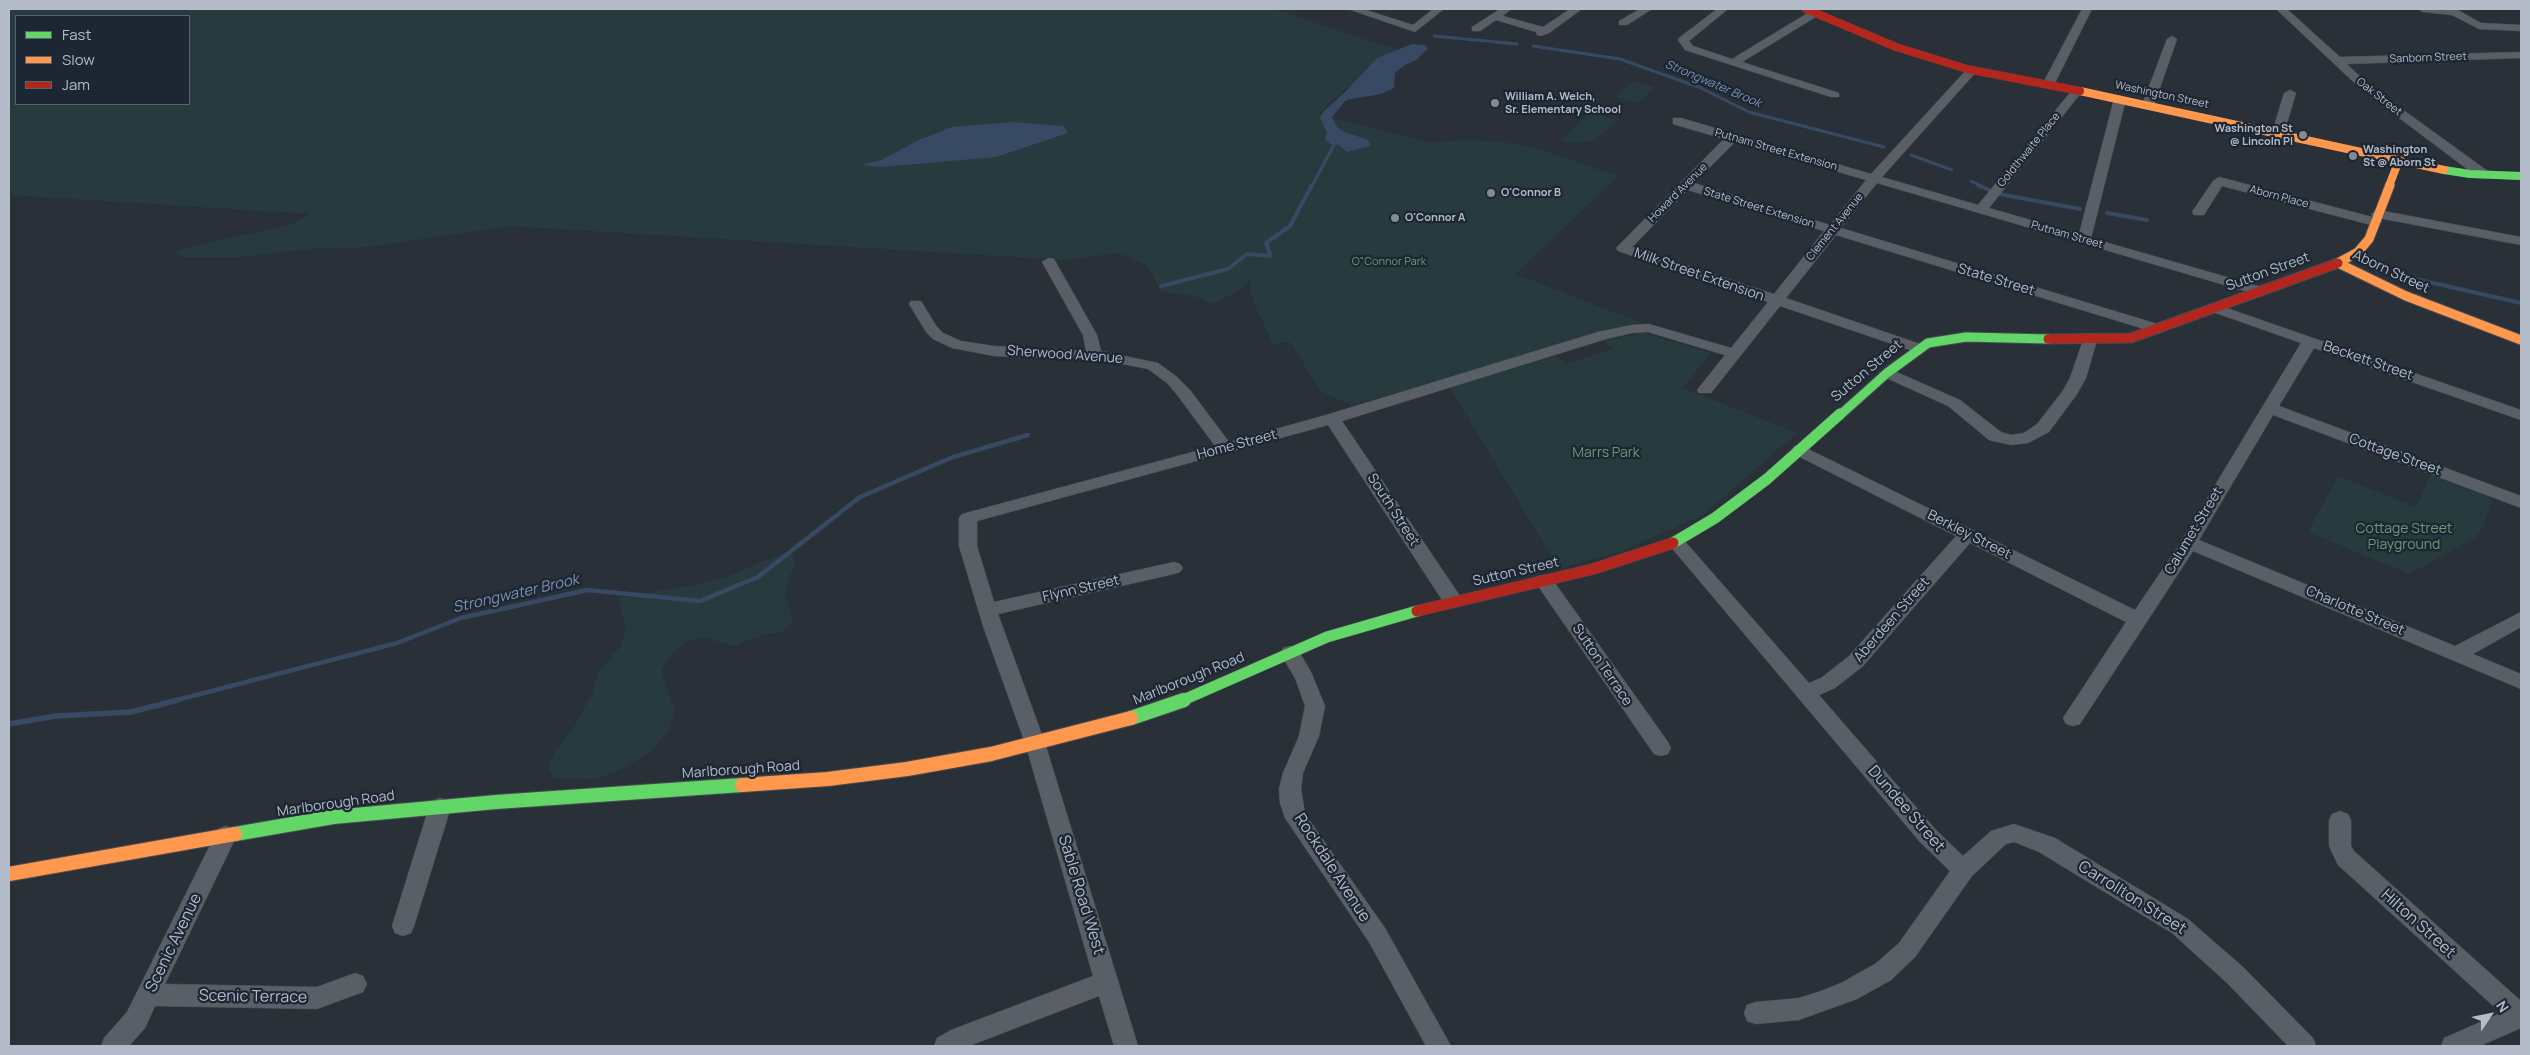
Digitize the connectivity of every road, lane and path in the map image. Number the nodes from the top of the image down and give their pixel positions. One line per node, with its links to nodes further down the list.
1 (1353, 9): 2 (street)
2 (1439, 9)
3 (1508, 9): 12 (street)
4 (1577, 9): 12 (street)
5 (1647, 9): 13 (street)
6 (1724, 9): 20 (street)
7 (2087, 9): 22 (street)
8 (2281, 9): 19 (street, Oak Street)
9 (2423, 9): 10 (street)
10 (2451, 10): 14 (street)
11 (1810, 11): 20 (street); 21 (street, Washington Street)
12 (1496, 16): 16 (street)
13 (1623, 23)
14 (2484, 27): 15 (street); 18 (street)
15 (2521, 28)
16 (1476, 29)
17 (2172, 39): 27 (street)
18 (2516, 48): 19 (street, Sanborn Street)
19 (2335, 61): 32 (street, Oak Street)
20 (1733, 63): 25 (street)
21 (1972, 70): 22 (street, Washington Street); 34 (street, Clement Avenue)
22 (2048, 85): 23 (street, Washington Street)
23 (2077, 91): 26 (street, Washington Street); 36 (street, Goldthwaite Place)
24 (2290, 93): 29 (street)
25 (1835, 95)
26 (2120, 99): 27 (street, Washington Street); 40 (street)
27 (2148, 105): 29 (street, Washington Street)
28 (1677, 121): 30 (street, Putnam Street Extension)
29 (2278, 133): 31 (street, Washington Street)
30 (1732, 138): 34 (street, Putnam Street Extension); 35 (street, Howard Avenue)
31 (2399, 160): 32 (street, Washington Street); 38 (street, Aborn Street)
32 (2484, 175): 33 (street, Washington Street)
33 (2521, 176)
34 (1874, 178): 36 (street, Putnam Street); 39 (street, Clement Avenue)
35 (1686, 185): 39 (street, State Street Extension); 42 (street, Howard Avenue)
36 (1981, 209): 40 (street, Putnam Street)
37 (2199, 212): 38 (street, Aborn Place)
38 (2376, 218): 41 (street); 44 (street, Aborn Street)
39 (1832, 230): 46 (street, Clement Avenue); 49 (street, State Street)
40 (2084, 240): 45 (street, Putnam Street)
41 (2521, 241)
42 (1623, 248): 46 (street, Milk Street Extension)
43 (1048, 262): 55 (street)
44 (2338, 263): 45 (street, Sutton Street); 51 (street, Aborn Street)
45 (2260, 291): 48 (street, Sutton Street)
46 (1774, 301): 53 (street, Milk Street Extension); 54 (street, Clement Avenue)
47 (916, 304): 55 (street, Sherwood Avenue)
48 (2215, 308): 49 (street, Sutton Street); 52 (street, Beckett Street)
49 (2159, 329): 50 (street, Sutton Street)
50 (2090, 340): 53 (street, Sutton Street); 56 (street)
51 (2521, 340)
52 (2310, 341): 58 (street, Calumet Street); 59 (street, Beckett Street)
53 (1918, 348): 56 (street, Sutton Street)
54 (1733, 353): 57 (street, Clement Avenue); 60 (street, Home Street)
55 (1094, 354): 61 (street, Sherwood Avenue)
56 (1886, 373): 62 (street, Sutton Street)
57 (1705, 390)
58 (2269, 408): 63 (street, Cottage Street); 66 (street, Calumet Street)
59 (2521, 415)
60 (1332, 418): 61 (street, Home Street); 69 (street, South Street)
61 (1225, 448): 70 (street, Home Street)
62 (1800, 450): 64 (street, Berkley Street); 65 (street, Sutton Street)
63 (2521, 502)
64 (1968, 534): 72 (street, Berkley Street); 76 (street, Aberdeen Street)
65 (1676, 542): 68 (street, Sutton Street); 76 (street, Dundee Street)
66 (2188, 542): 72 (street, Calumet Street); 74 (street, Charlotte Street)
67 (1174, 568): 70 (street, Flynn Street)
68 (1544, 581): 69 (street, Sutton Street); 79 (street, Sutton Terrace)
69 (1453, 601): 73 (street, Marlborough Road)
70 (988, 610): 78 (street, Home Street)
71 (2521, 619): 74 (street)
72 (2138, 620): 77 (street, Calumet Street)
73 (1290, 653): 78 (street, Marlborough Road); 94 (street, Rockdale Avenue)
74 (2457, 654): 75 (street, Charlotte Street)
75 (2521, 682)
76 (1806, 693): 83 (street, Dundee Street)
77 (2074, 718)
78 (1035, 743): 80 (street, Marlborough Road); 86 (street, Sable Road West)
79 (1661, 748)
80 (440, 808): 82 (street, Marlborough Road); 85 (street)
81 (2340, 820): 90 (street, Hilton Street)
82 (226, 835): 84 (street, Marlborough Road); 88 (street, Scenic Avenue)
83 (1964, 868): 89 (street); 95 (street, Carrollton Street)
84 (9, 874)
85 (403, 926)
86 (1108, 982): 92 (street); 93 (street, Sable Road West)
87 (355, 984): 88 (street, Scenic Terrace)
88 (148, 995): 91 (street, Scenic Avenue)
89 (1756, 1013)
90 (2521, 1016): 96 (street)
91 (113, 1046)
92 (946, 1046)
93 (1126, 1046)
94 (1439, 1046)
95 (2304, 1046)
96 (2453, 1046)

